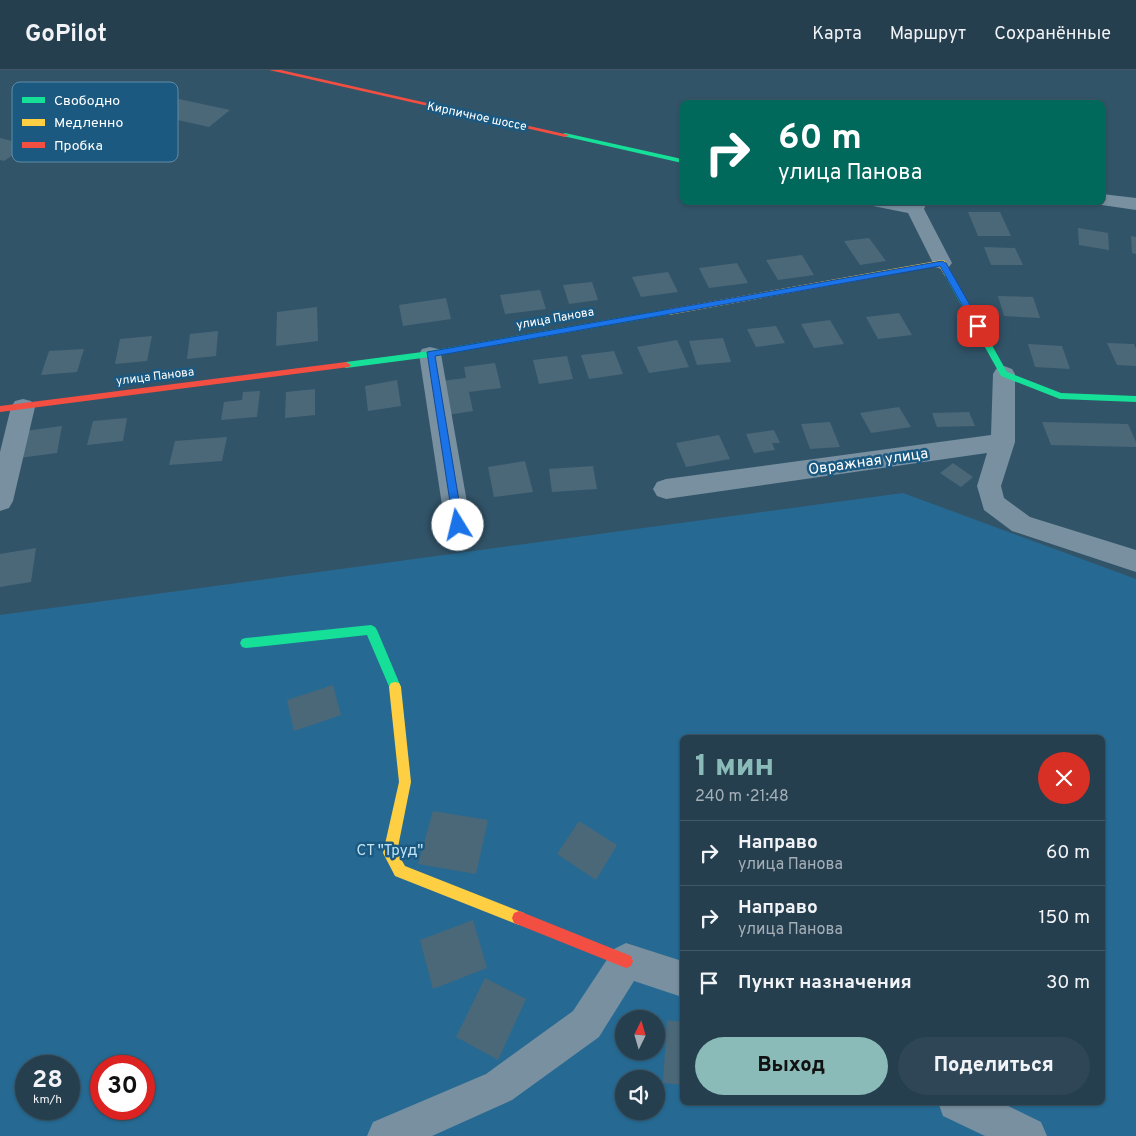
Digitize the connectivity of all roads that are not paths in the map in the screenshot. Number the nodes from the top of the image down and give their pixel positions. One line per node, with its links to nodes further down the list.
1 (272, 70): 2 (street, Кирпичное шоссе)
2 (680, 161)
3 (1105, 200): 4 (street)
4 (1136, 204)
5 (917, 206): 6 (street)
6 (942, 263): 7 (street, улица Панова); 8 (street)
7 (430, 354): 10 (street, улица Панова); 14 (street)
8 (1004, 374): 9 (street); 11 (street)
9 (1136, 399)
10 (11, 408): 13 (street)
11 (1003, 442): 12 (street, Овражная улица); 15 (street)
12 (666, 489)
13 (0, 501)
14 (458, 525)
15 (1136, 561)
16 (246, 642): 17 (street)
17 (626, 961): 18 (street); 20 (street)
18 (680, 978)
19 (963, 1105): 21 (street)
20 (387, 1136)
21 (1027, 1136)

